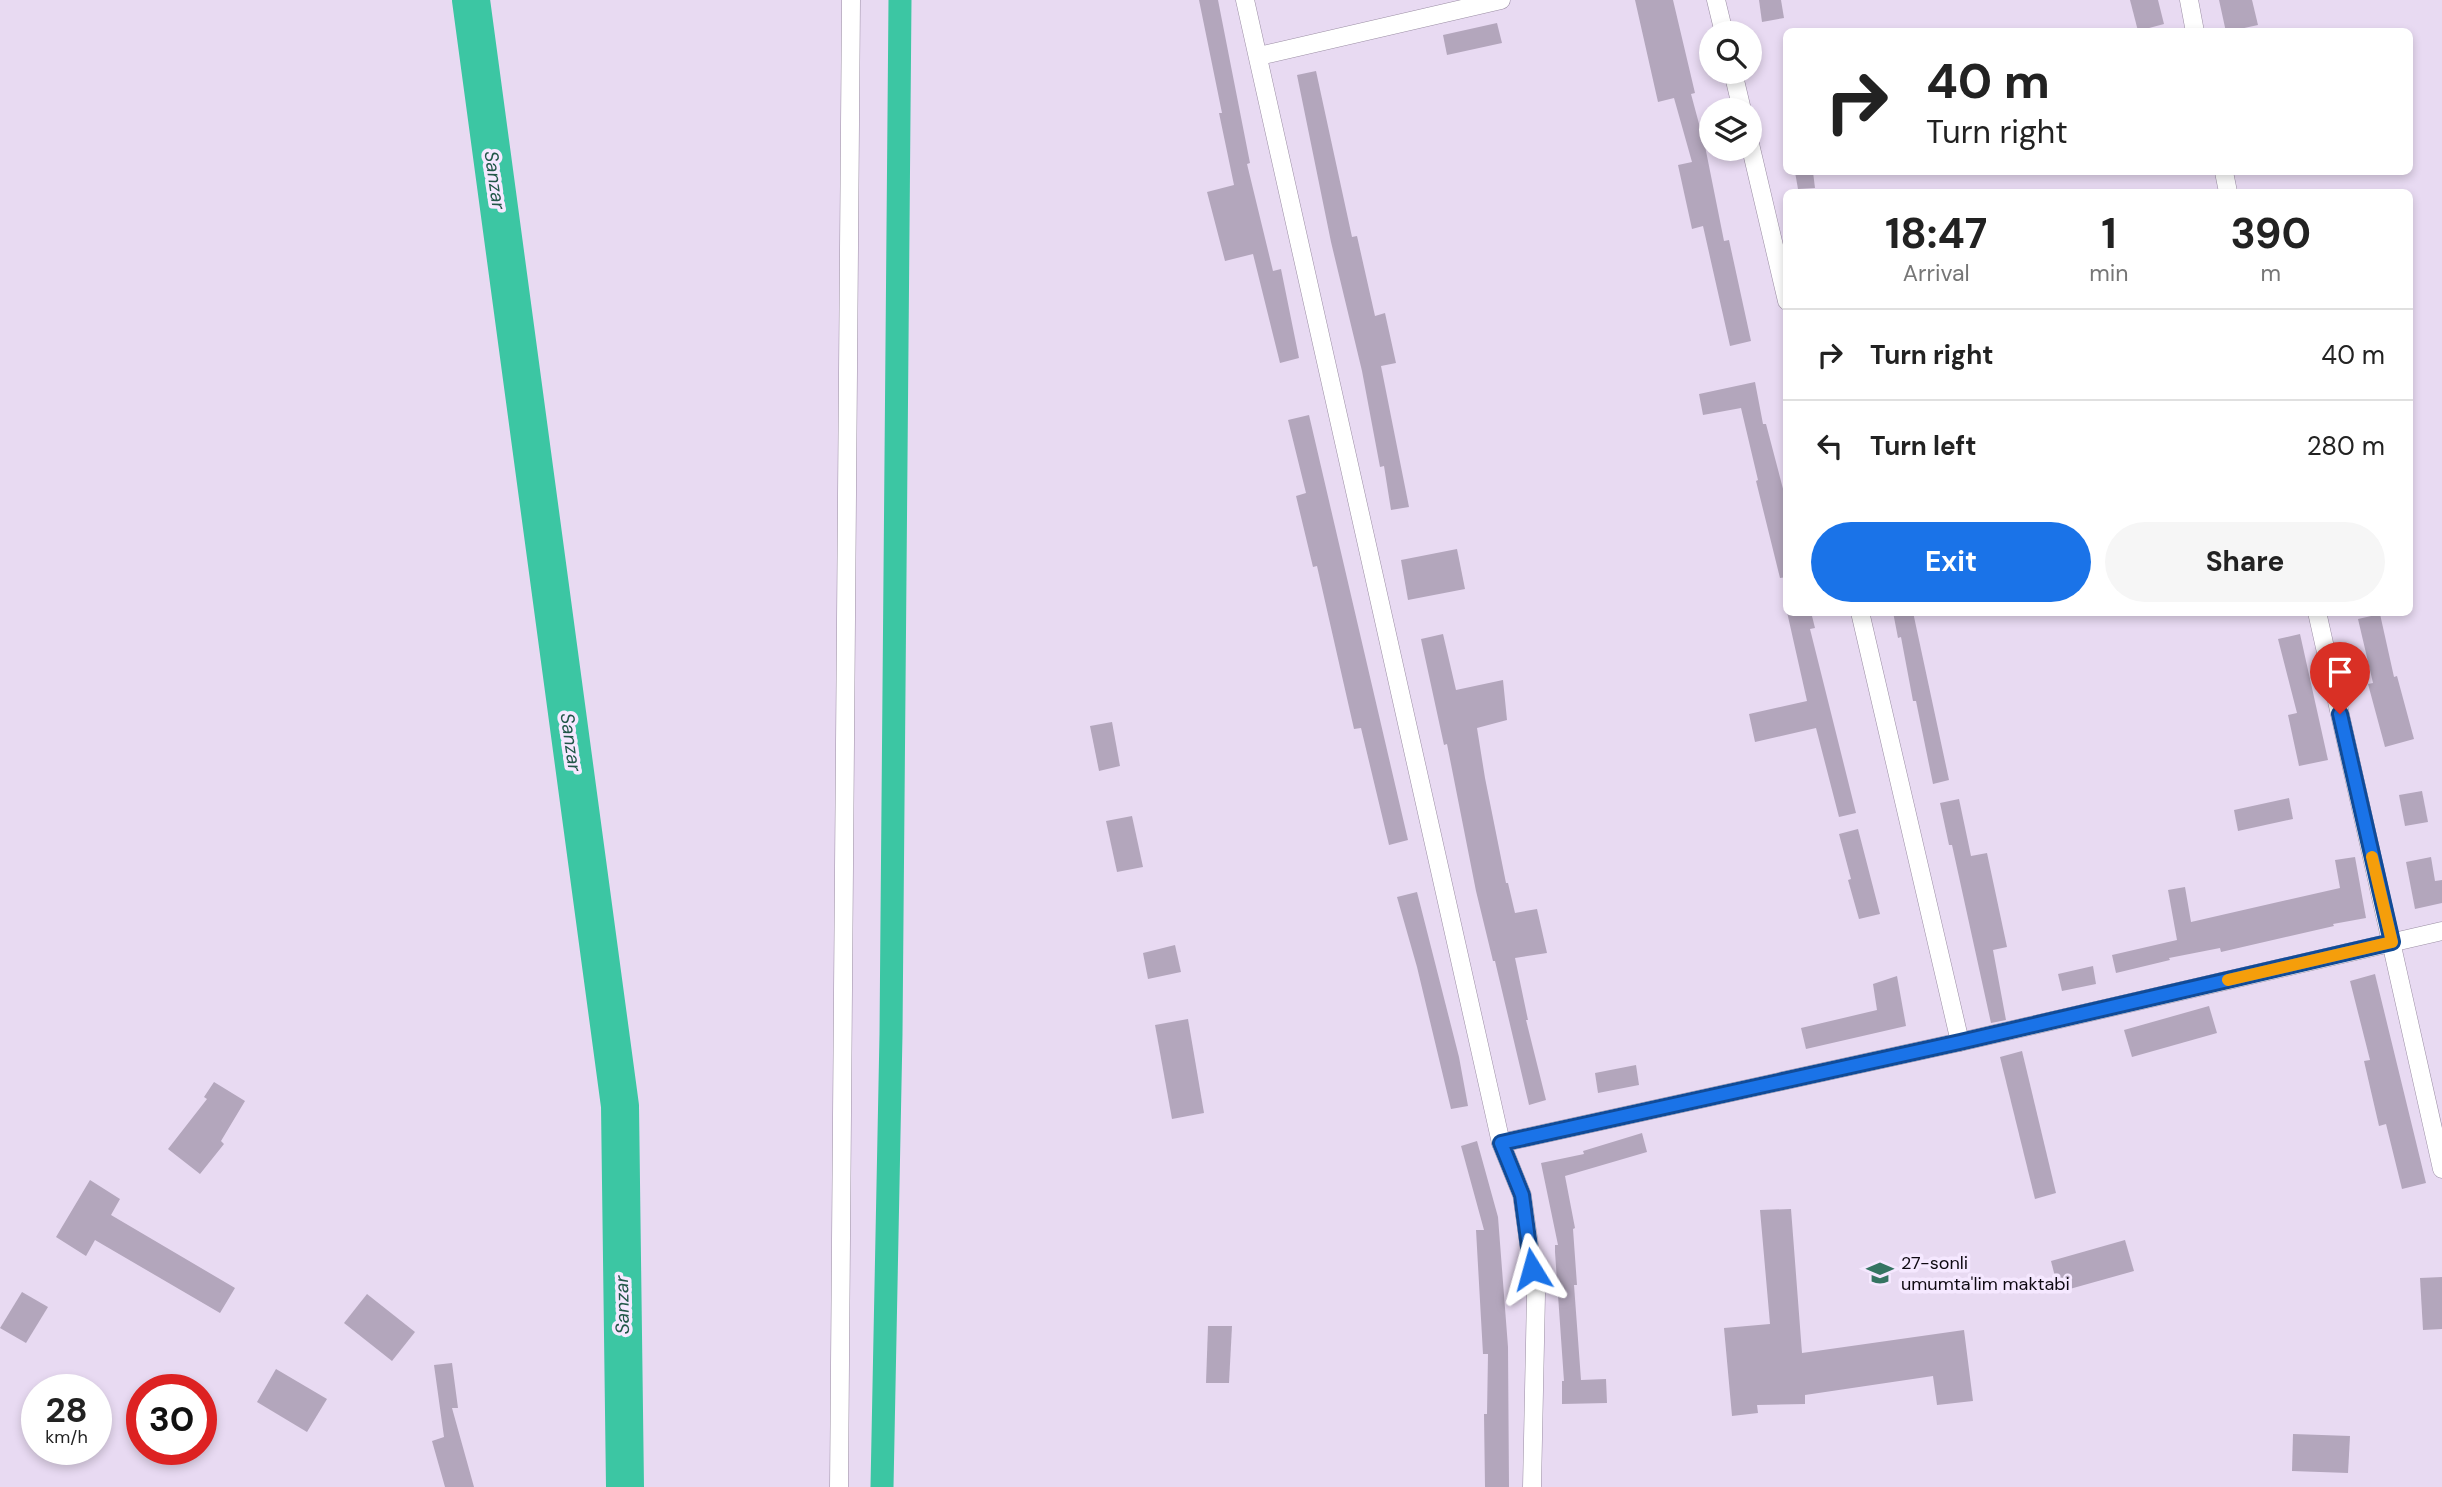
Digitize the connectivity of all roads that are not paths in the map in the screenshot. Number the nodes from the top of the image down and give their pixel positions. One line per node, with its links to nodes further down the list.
1 (851, 0): 18 (street)
2 (1245, 0): 8 (street)
3 (1501, 0): 8 (street)
4 (1716, 0): 6 (street)
5 (2189, 0): 7 (street)
6 (1721, 21)
7 (2194, 28)
8 (1259, 56): 16 (street)
9 (1754, 161): 10 (street)
10 (1783, 284)
11 (1861, 616): 15 (street)
12 (2318, 616): 14 (street)
13 (2442, 931): 14 (street)
14 (2392, 942): 15 (street); 17 (street)
15 (1960, 1042): 16 (street)
16 (1501, 1143): 19 (street)
17 (2442, 1169)
18 (839, 1487)
19 (1532, 1487)

